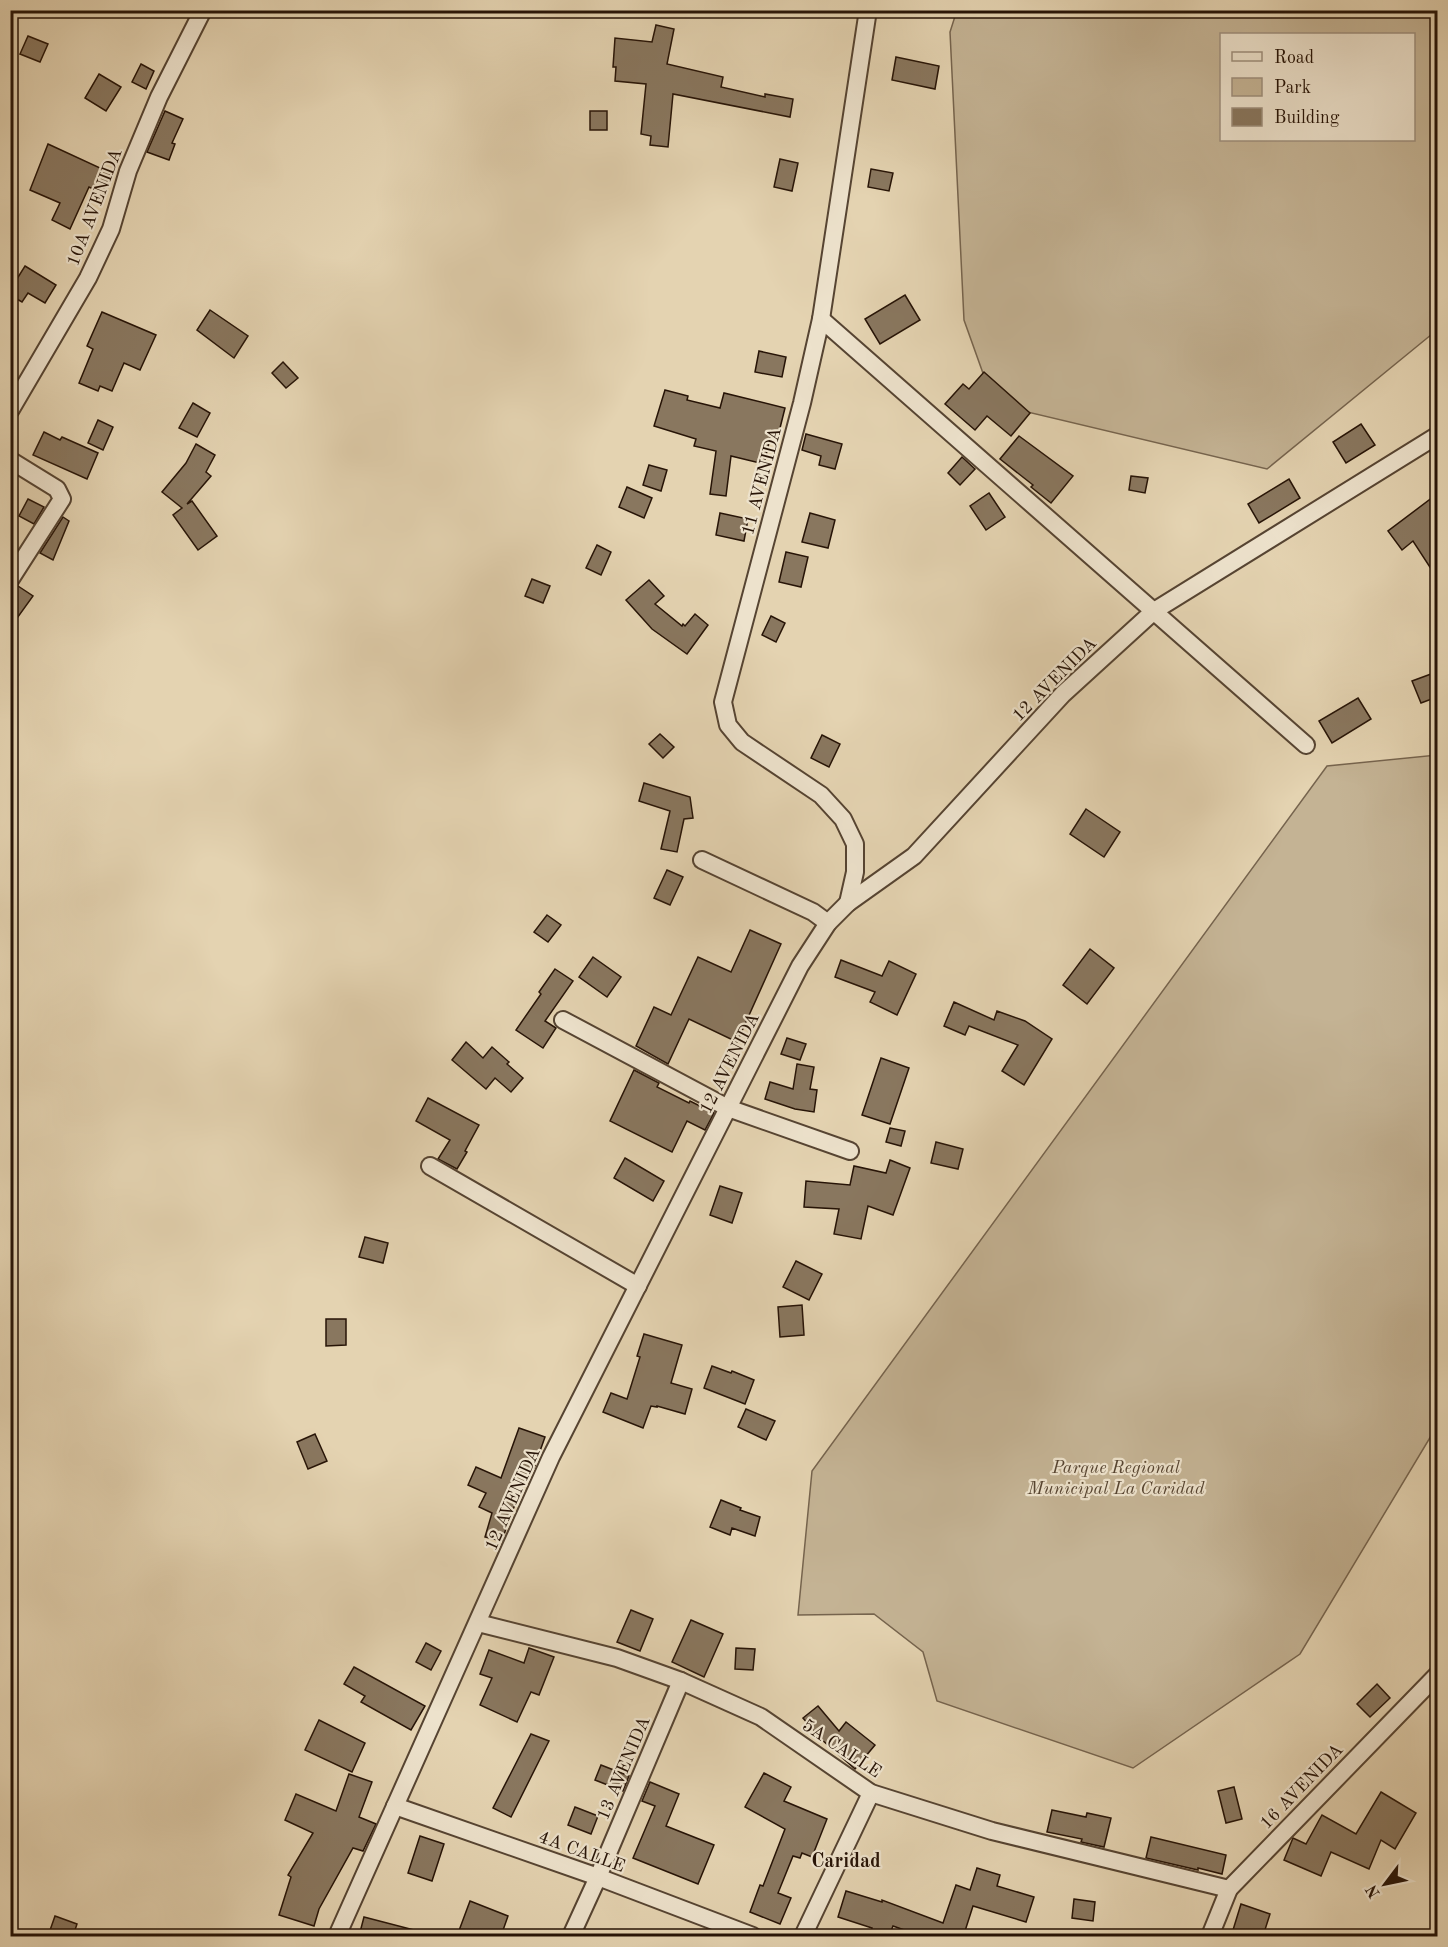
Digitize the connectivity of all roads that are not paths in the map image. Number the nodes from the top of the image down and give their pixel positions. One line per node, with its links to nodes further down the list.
1 (203, 10): 4 (street, 10A AVENIDA)
2 (868, 10): 3 (street, 11 AVENIDA)
3 (821, 319): 8 (street); 11 (street, 11 AVENIDA)
4 (10, 411)
5 (1437, 435): 8 (street, 12 AVENIDA)
6 (10, 460): 7 (street)
7 (10, 580)
8 (1154, 611): 9 (street); 11 (street, 12 AVENIDA)
9 (1306, 745)
10 (702, 860): 12 (street)
11 (848, 903): 12 (street, 12 AVENIDA)
12 (828, 923): 14 (street, 12 AVENIDA)
13 (563, 1020): 14 (street)
14 (728, 1108): 15 (street); 17 (street, 12 AVENIDA)
15 (850, 1151)
16 (430, 1166): 17 (street)
17 (638, 1286): 18 (street, 12 AVENIDA)
18 (478, 1623): 20 (street, 5A CALLE); 22 (street, 12 AVENIDA)
19 (1437, 1674): 24 (street, 16 AVENIDA)
20 (681, 1680): 21 (street, 5A CALLE); 23 (street, 13 AVENIDA)
21 (871, 1793): 24 (street, 5A CALLE); 28 (street)
22 (395, 1806): 23 (street, 4A CALLE); 25 (street, 12 AVENIDA)
23 (598, 1877): 26 (street, 13 AVENIDA); 27 (street, 4A CALLE)
24 (1229, 1889): 29 (street, 16 AVENIDA)
25 (337, 1936)
26 (570, 1936)
27 (753, 1936)
28 (803, 1936)
29 (1210, 1936)

